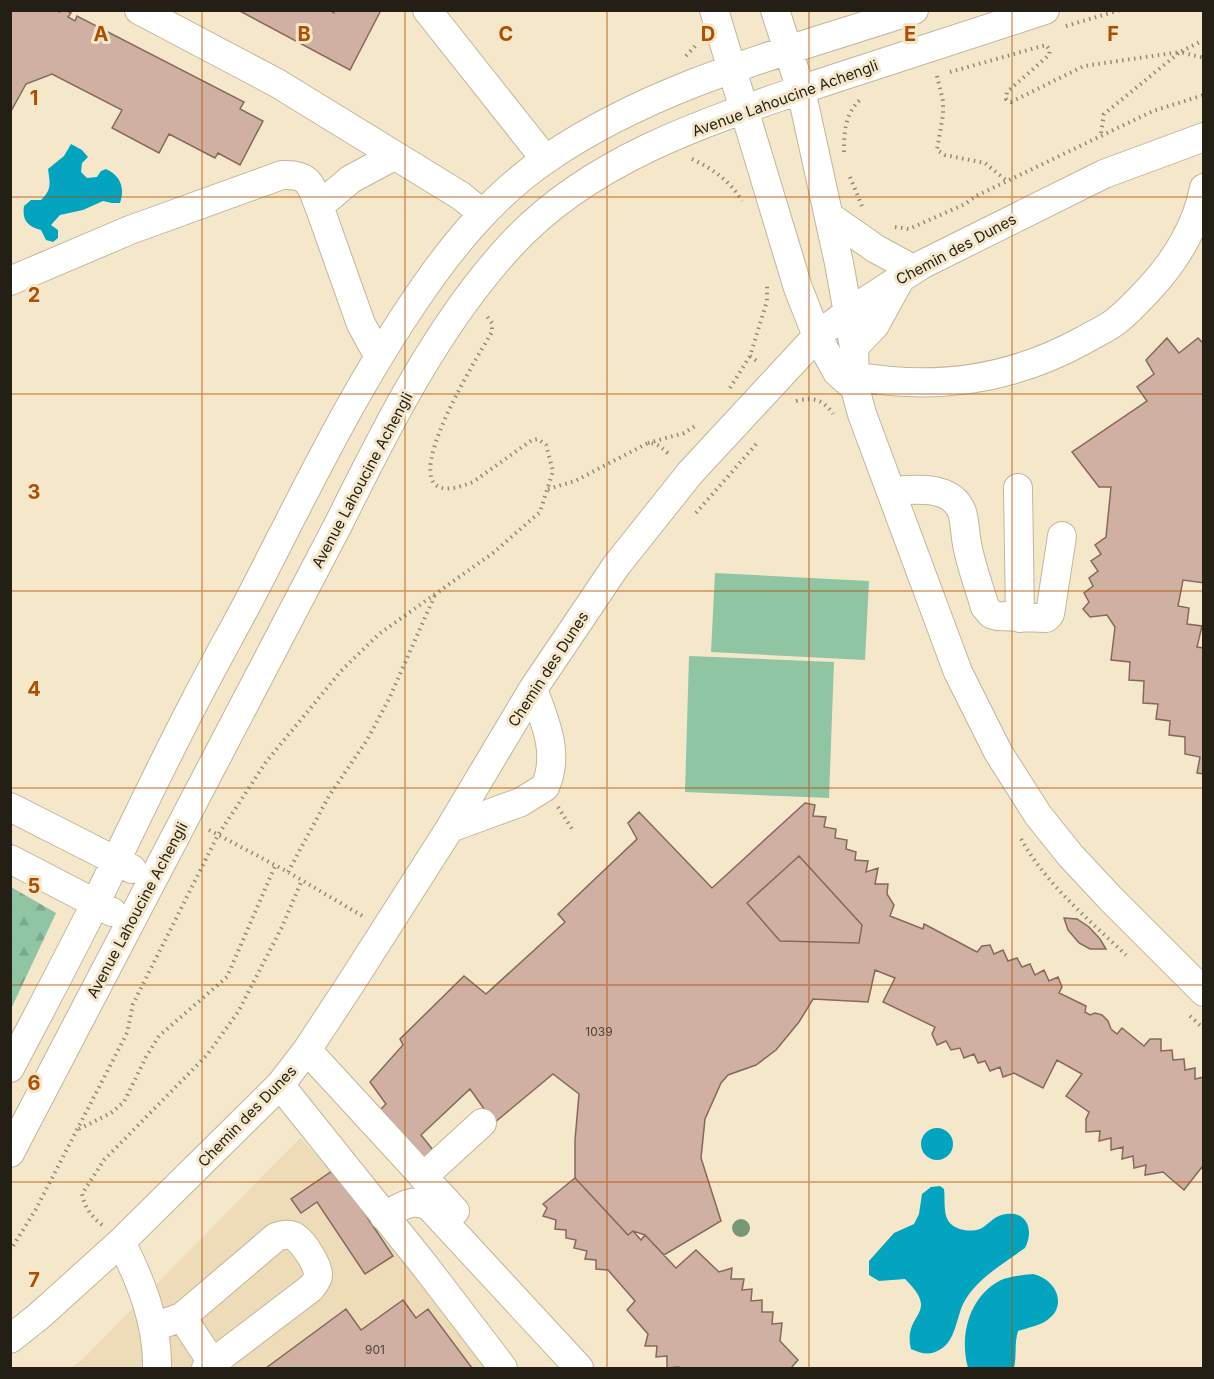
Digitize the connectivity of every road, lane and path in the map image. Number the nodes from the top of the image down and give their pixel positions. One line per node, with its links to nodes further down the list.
1 (139, 10): 19 (street)
2 (427, 10): 21 (street)
3 (714, 10): 12 (street)
4 (775, 10): 8 (street)
5 (914, 10): 8 (street)
6 (1045, 10): 14 (street, Avenue Lahoucine Achengli)
7 (1203, 40): 9 (path)
8 (789, 50): 12 (street); 14 (street)
9 (1180, 52): 10 (path); 13 (path); 17 (path)
10 (1203, 58)
11 (933, 66): 13 (path)
12 (732, 68): 16 (street); 21 (street)
13 (937, 75): 23 (path)
14 (801, 90): 16 (street, Avenue Lahoucine Achengli); 29 (street)
15 (1203, 95): 17 (path)
16 (745, 109): 34 (street, Avenue Lahoucine Achengli); 36 (street)
17 (1101, 134): 23 (path)
18 (1203, 137): 31 (street, Chemin des Dunes)
19 (394, 156): 25 (street); 28 (street)
20 (691, 158): 26 (path)
21 (545, 159): 28 (street)
22 (847, 168): 27 (path)
23 (1007, 181): 30 (path)
24 (1203, 188): 40 (street)
25 (319, 206): 32 (street); 38 (street)
26 (745, 206)
27 (867, 211)
28 (483, 214): 38 (street)
29 (829, 216): 31 (street); 35 (street)
30 (885, 226)
31 (908, 273): 35 (street, Chemin des Dunes); 37 (street)
32 (10, 281)
33 (768, 282): 41 (path)
34 (466, 299): 46 (path); 53 (street, Avenue Lahoucine Achengli)
35 (847, 313): 36 (street, Chemin des Dunes); 37 (street)
36 (817, 336): 39 (street, Chemin des Dunes); 40 (street)
37 (854, 347): 40 (street)
38 (378, 355): 57 (street)
39 (784, 372): 40 (street); 44 (street, Chemin des Dunes)
40 (849, 378): 47 (street)
41 (726, 394)
42 (699, 424): 43 (path)
43 (648, 443): 44 (path); 46 (path)
44 (690, 473): 51 (street, Chemin des Dunes)
45 (1018, 488): 50 (street)
46 (548, 489): 49 (path)
47 (891, 491): 50 (street); 65 (street)
48 (1062, 536): 50 (street)
49 (435, 595): 55 (path); 59 (path)
50 (1020, 618)
51 (532, 689): 54 (street, Chemin des Dunes); 54 (street)
52 (10, 807): 57 (street)
53 (186, 817): 55 (path); 60 (street, Avenue Lahoucine Achengli)
54 (450, 828): 64 (street, Chemin des Dunes)
55 (218, 835): 58 (path); 70 (path)
56 (10, 859): 62 (street)
57 (116, 861): 60 (street); 62 (street)
58 (275, 866): 59 (path); 70 (path)
59 (288, 872): 61 (path)
60 (152, 880): 63 (street, Avenue Lahoucine Achengli)
61 (302, 880): 64 (path); 74 (path)
62 (95, 903): 63 (street); 67 (street)
63 (131, 922): 71 (street, Avenue Lahoucine Achengli)
64 (386, 930): 66 (street, Chemin des Dunes)
65 (1203, 992)
66 (307, 1050): 68 (street, Chemin des Dunes); 72 (street)
67 (10, 1068)
68 (280, 1085): 73 (street); 74 (street, Chemin des Dunes)
69 (482, 1123): 72 (street)
70 (79, 1129): 76 (path)
71 (10, 1153)
72 (423, 1177): 75 (street)
73 (384, 1216): 82 (street); 83 (street)
74 (121, 1242): 78 (street); 79 (street, Chemin des Dunes)
75 (489, 1248)
76 (10, 1251)
77 (182, 1317): 78 (street); 80 (street); 80 (street)
78 (154, 1328): 81 (street)
79 (10, 1339)
80 (210, 1366)
81 (157, 1368)
82 (503, 1368)
83 (579, 1368)

